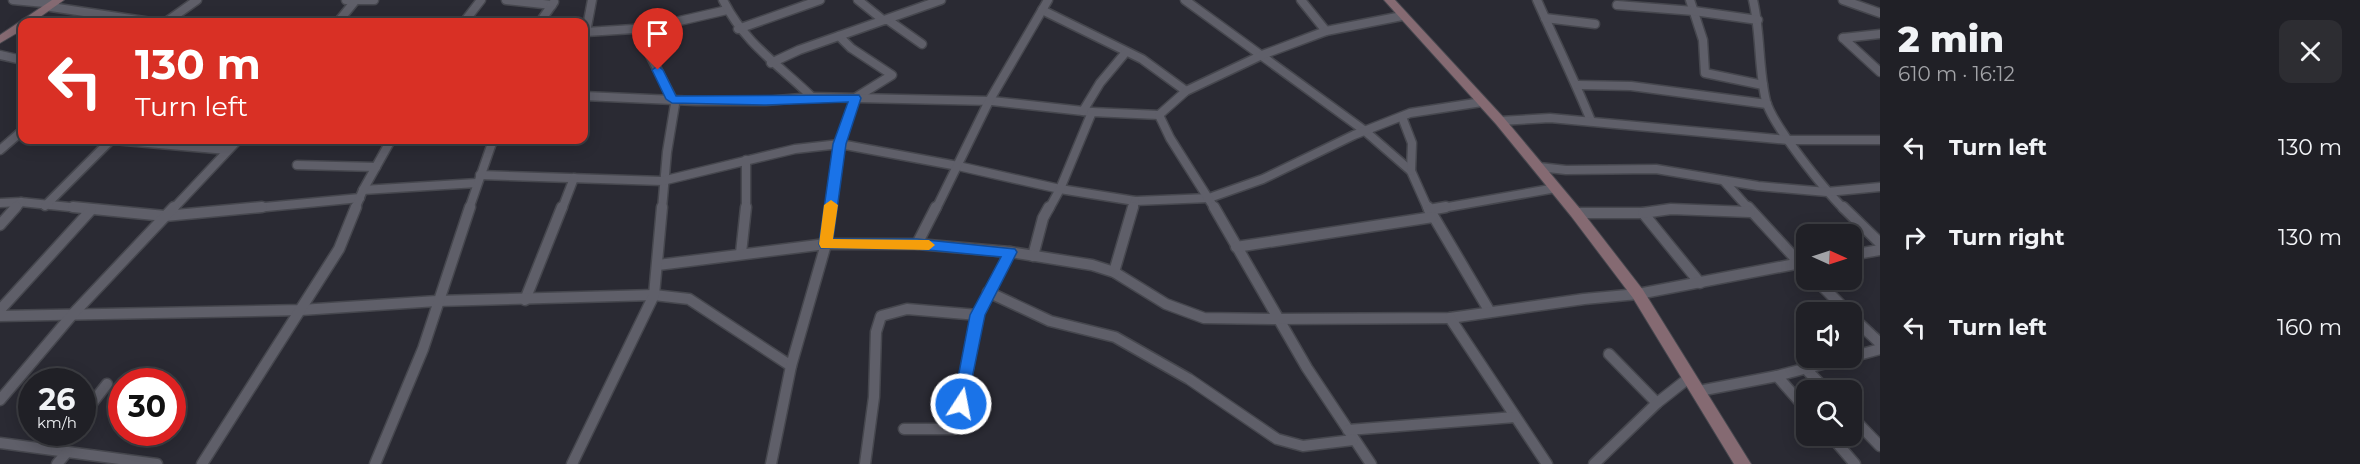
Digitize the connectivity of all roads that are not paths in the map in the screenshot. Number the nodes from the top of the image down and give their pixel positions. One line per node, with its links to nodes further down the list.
1 (13, 0): 22 (street)
2 (197, 0): 31 (street)
3 (346, 0): 20 (street)
4 (374, 0): 20 (street)
5 (481, 0): 33 (street)
6 (506, 0): 21 (street)
7 (592, 0): 38 (street)
8 (723, 0): 24 (street)
9 (820, 0): 42 (street)
10 (858, 0): 36 (street)
11 (941, 0): 36 (street)
12 (1048, 0): 25 (street)
13 (1185, 0): 51 (street)
14 (1301, 0): 43 (street)
15 (1389, 0): 28 (street)
16 (1537, 0): 35 (street)
17 (1690, 0): 26 (street)
18 (1753, 0): 37 (street)
19 (1843, 0): 27 (street)
20 (355, 1): 32 (street)
21 (554, 2): 34 (street)
22 (55, 3): 29 (street); 30 (street)
23 (1617, 4): 26 (street)
24 (727, 10): 41 (street); 42 (street)
25 (1042, 10): 49 (street); 63 (street)
26 (1694, 11): 37 (street); 56 (street)
27 (1880, 13)
28 (1402, 16): 43 (street); 62 (street)
29 (32, 18)
30 (132, 18)
31 (172, 18)
32 (341, 18)
33 (467, 18)
34 (543, 18)
35 (1545, 18): 39 (street); 55 (street)
36 (883, 20): 46 (street); 48 (street)
37 (1758, 20): 56 (street)
38 (588, 21)
39 (1596, 24)
40 (18, 28): 47 (street)
41 (649, 28): 44 (street); 61 (street)
42 (738, 29): 53 (street)
43 (1326, 31): 51 (street)
44 (588, 32)
45 (1880, 34): 54 (street)
46 (839, 36): 53 (street); 60 (street)
47 (0, 40)
48 (922, 44)
49 (1126, 52): 57 (street); 65 (street)
50 (0, 55): 52 (street)
51 (1262, 55): 57 (street); 70 (street)
52 (18, 59)
53 (771, 63): 59 (street)
54 (1880, 72)
55 (1578, 85): 64 (street); 69 (street)
56 (1763, 85): 64 (street)
57 (1186, 92): 66 (street)
58 (588, 96): 61 (street)
59 (812, 97): 60 (street); 61 (street)
60 (855, 98): 63 (street); 79 (street)
61 (672, 99): 90 (street)
62 (1482, 102): 67 (street); 68 (street)
63 (988, 103): 65 (street); 84 (street)
64 (1767, 104): 72 (street)
65 (1087, 112): 66 (street); 94 (street)
66 (1159, 115): 97 (street)
67 (1402, 117): 70 (street); 87 (street)
68 (1500, 121): 69 (street); 86 (street)
69 (1591, 121): 72 (street)
70 (1365, 131): 87 (street); 97 (street)
71 (18, 134): 80 (street)
72 (1789, 140): 73 (street); 95 (street)
73 (1880, 140)
74 (108, 144): 101 (street)
75 (158, 144): 81 (street)
76 (234, 144): 81 (street)
77 (389, 144): 85 (street)
78 (492, 144): 89 (street)
79 (840, 144): 82 (street); 84 (street); 110 (street)
80 (0, 150)
81 (227, 150): 107 (street)
82 (746, 160): 90 (street); 115 (street)
83 (297, 165): 85 (street)
84 (958, 166): 94 (street); 111 (street)
85 (376, 167): 96 (street)
86 (1539, 167): 91 (street); 93 (street)
87 (1411, 171): 104 (street)
88 (574, 178): 89 (street); 90 (street); 127 (street)
89 (478, 179): 96 (street); 128 (street)
90 (662, 181): 119 (street)
91 (1724, 181): 95 (street); 103 (street)
92 (1880, 187): 95 (street)
93 (1556, 188): 104 (street); 105 (street)
94 (1060, 189): 98 (street); 117 (street)
95 (1827, 192): 109 (street)
96 (361, 194): 107 (street); 131 (street)
97 (1209, 198): 98 (street); 112 (street)
98 (1135, 201): 121 (street)
99 (21, 202): 100 (street); 101 (street); 108 (street)
100 (0, 203)
101 (45, 206): 102 (street)
102 (91, 210): 107 (street); 130 (street)
103 (1750, 212): 106 (street); 118 (street)
104 (1431, 213): 112 (street); 132 (street)
105 (1576, 213): 106 (street); 125 (street)
106 (1643, 213): 122 (street)
107 (165, 216): 133 (street)
108 (0, 225)
109 (1880, 243)
110 (826, 244): 111 (street); 115 (street); 143 (street)
111 (917, 244): 114 (street)
112 (1236, 247): 137 (street)
113 (1880, 250): 116 (street)
114 (1010, 252): 117 (street); 124 (street)
115 (741, 253): 119 (street)
116 (1862, 253)
117 (1033, 256): 121 (street)
118 (1796, 257)
119 (658, 266): 126 (street)
120 (1796, 266): 122 (street)
121 (1114, 272): 137 (street)
122 (1700, 283): 125 (street)
123 (1826, 290): 129 (street)
124 (988, 292): 134 (street); 157 (street)
125 (1638, 294): 132 (street); 146 (street)
126 (654, 295): 127 (street); 143 (street); 167 (street)
127 (525, 300): 128 (street)
128 (437, 301): 131 (street); 166 (street)
129 (1838, 302)
130 (0, 310)
131 (301, 310): 133 (street); 165 (street)
132 (1490, 312): 136 (street)
133 (72, 315): 135 (street); 152 (street)
134 (978, 315): 156 (street); 169 (street)
135 (0, 316)
136 (1450, 318): 137 (street); 154 (street)
137 (1277, 319): 157 (street)
138 (1862, 326): 139 (street)
139 (1880, 344)
140 (1880, 349): 142 (street)
141 (1609, 354): 153 (street)
142 (1862, 354)
143 (791, 366): 168 (street)
144 (1805, 368): 145 (street); 147 (street)
145 (1777, 376): 149 (street); 151 (street)
146 (1690, 377): 149 (street); 153 (street)
147 (1816, 380)
148 (107, 384): 150 (street)
149 (1699, 391): 173 (street)
150 (96, 398)
151 (1796, 398)
152 (0, 400)
153 (1657, 403): 172 (street)
154 (1515, 417): 157 (street); 171 (street)
155 (1862, 427): 161 (street)
156 (904, 429)
157 (1350, 435): 170 (street)
158 (0, 443): 162 (street)
159 (63, 446): 162 (street)
160 (1839, 446): 174 (street)
161 (1880, 446)
162 (61, 451): 163 (street); 164 (street)
163 (57, 464)
164 (158, 464)
165 (202, 464)
166 (375, 464)
167 (572, 464)
168 (771, 464)
169 (865, 464)
170 (1371, 464)
171 (1547, 464)
172 (1594, 464)
173 (1743, 464)
174 (1855, 464)

